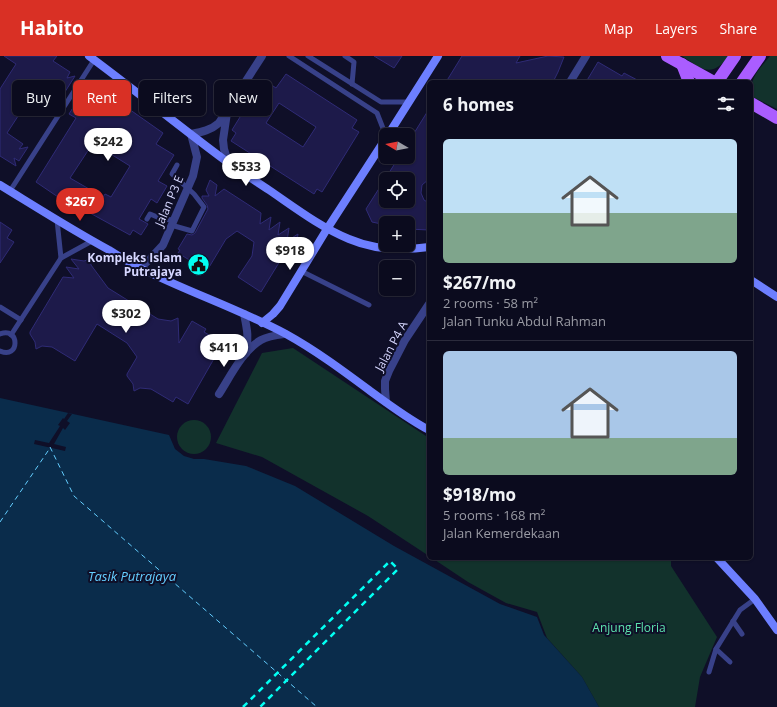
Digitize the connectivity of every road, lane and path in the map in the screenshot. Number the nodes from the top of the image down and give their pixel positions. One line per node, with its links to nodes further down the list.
1 (262, 56): 12 (street)
2 (289, 56): 24 (lane)
3 (308, 56): 18 (lane)
4 (345, 56): 18 (lane)
5 (438, 56): 19 (street)
6 (586, 56): 13 (street)
7 (667, 56): 11 (main road)
8 (735, 56): 16 (main road)
9 (760, 56): 17 (main road)
10 (91, 58): 26 (street); 33 (lane)
11 (682, 64): 14 (main road); 15 (main road)
12 (247, 80)
13 (571, 80)
14 (688, 80)
15 (710, 80)
16 (719, 80)
17 (743, 80)
18 (352, 84): 19 (lane)
19 (409, 102): 25 (street)
20 (754, 107): 23 (main road)
21 (224, 116): 26 (street)
22 (227, 116): 28 (street)
23 (777, 118)
24 (384, 128)
25 (392, 128)
26 (191, 134): 28 (street); 31 (street, Jalan P3 E)
27 (379, 148): 37 (street)
28 (228, 162): 37 (street)
29 (177, 164): 31 (lane)
30 (0, 185): 33 (street)
31 (188, 188): 36 (street, Jalan P3 E); 36 (lane)
32 (0, 190): 33 (lane)
33 (11, 192): 35 (street)
34 (147, 219): 36 (lane)
35 (57, 220): 38 (street); 40 (lane)
36 (173, 223): 41 (street, Jalan P3 E)
37 (327, 229): 39 (street); 42 (street)
38 (92, 241): 40 (lane); 41 (street)
39 (427, 247)
40 (61, 258): 49 (lane)
41 (140, 268): 48 (street)
42 (302, 271): 45 (lane); 50 (street)
43 (753, 281): 44 (street)
44 (777, 296)
45 (369, 305)
46 (0, 307): 49 (lane)
47 (427, 307): 57 (street, Jalan P4 A)
48 (244, 314): 50 (street); 55 (street)
49 (21, 320): 52 (lane)
50 (262, 323): 53 (street)
51 (0, 334): 52 (lane)
52 (11, 334): 54 (lane)
53 (285, 334): 55 (street); 57 (street)
54 (0, 351)
55 (246, 353): 56 (street)
56 (219, 394)
57 (386, 402): 58 (street)
58 (427, 429)
59 (719, 560): 60 (street)
60 (755, 599): 61 (lane); 62 (street)
61 (733, 622): 63 (lane); 64 (lane)
62 (777, 630)
63 (742, 634)
64 (716, 650): 65 (lane); 66 (lane)
65 (730, 662)
66 (709, 672)

